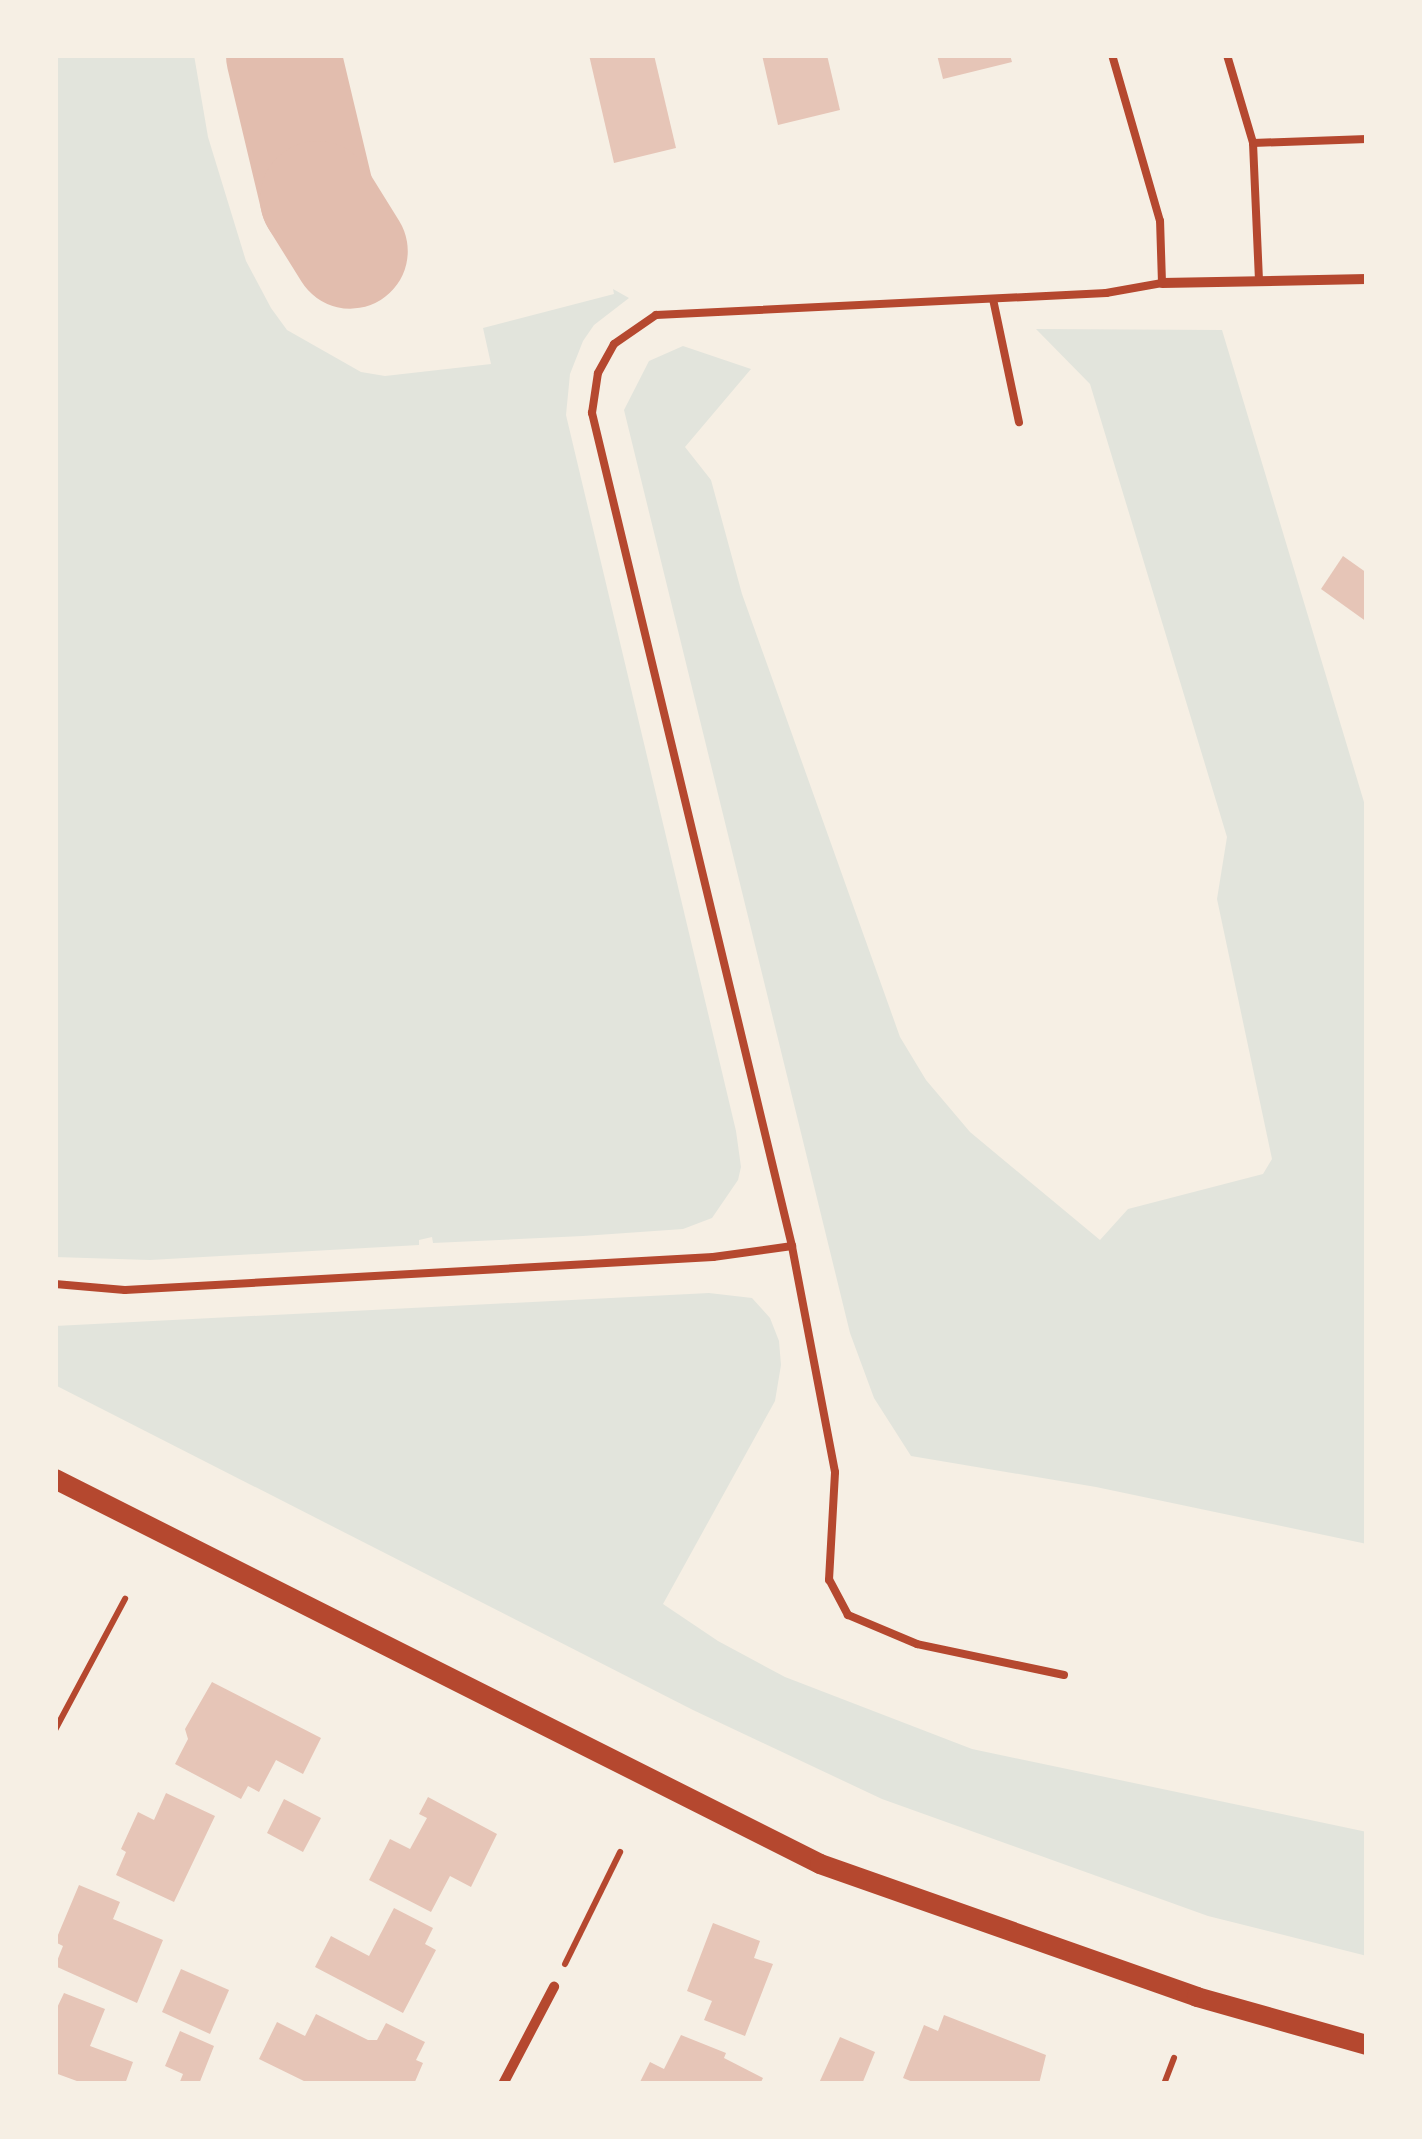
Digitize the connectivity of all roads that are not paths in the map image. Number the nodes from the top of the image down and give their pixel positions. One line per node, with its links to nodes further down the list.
1 (1112, 55): 7 (lane)
2 (1226, 55): 4 (lane)
3 (1367, 139): 4 (lane)
4 (1253, 144): 6 (lane)
5 (1367, 279): 6 (street)
6 (1259, 281): 7 (street)
7 (1162, 283): 8 (lane)
8 (993, 298): 9 (lane); 10 (lane)
9 (1019, 422)
10 (792, 1246): 11 (lane); 13 (lane)
11 (55, 1284)
12 (55, 1479): 15 (main road)
13 (1064, 1675)
14 (554, 1988): 16 (street)
15 (1367, 2045)
16 (503, 2084)

